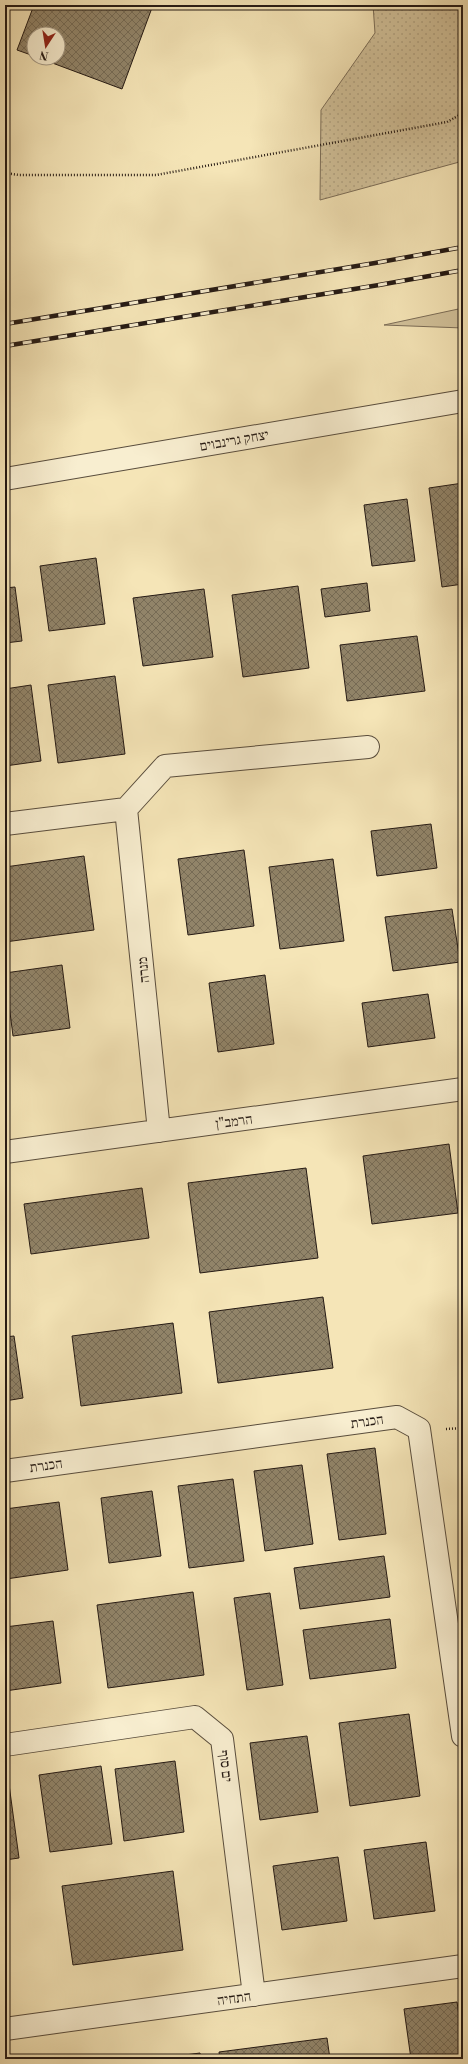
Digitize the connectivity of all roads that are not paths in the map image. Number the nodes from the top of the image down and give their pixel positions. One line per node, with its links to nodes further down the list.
1 (463, 401): 2 (street, יצחק גרינבוים)
2 (5, 479)
3 (368, 747): 4 (street)
4 (126, 809): 5 (street); 7 (street, מנרה)
5 (5, 824)
6 (463, 1090): 7 (street, הרמב"ן)
7 (159, 1131): 8 (street, הרמב"ן)
8 (5, 1152)
9 (5, 1471): 10 (street, הכנרת)
10 (463, 1736)
11 (5, 1745): 13 (street, ים סוף)
12 (463, 1966): 13 (street, התחיה)
13 (254, 1995): 14 (street, התחיה)
14 (5, 2029)

